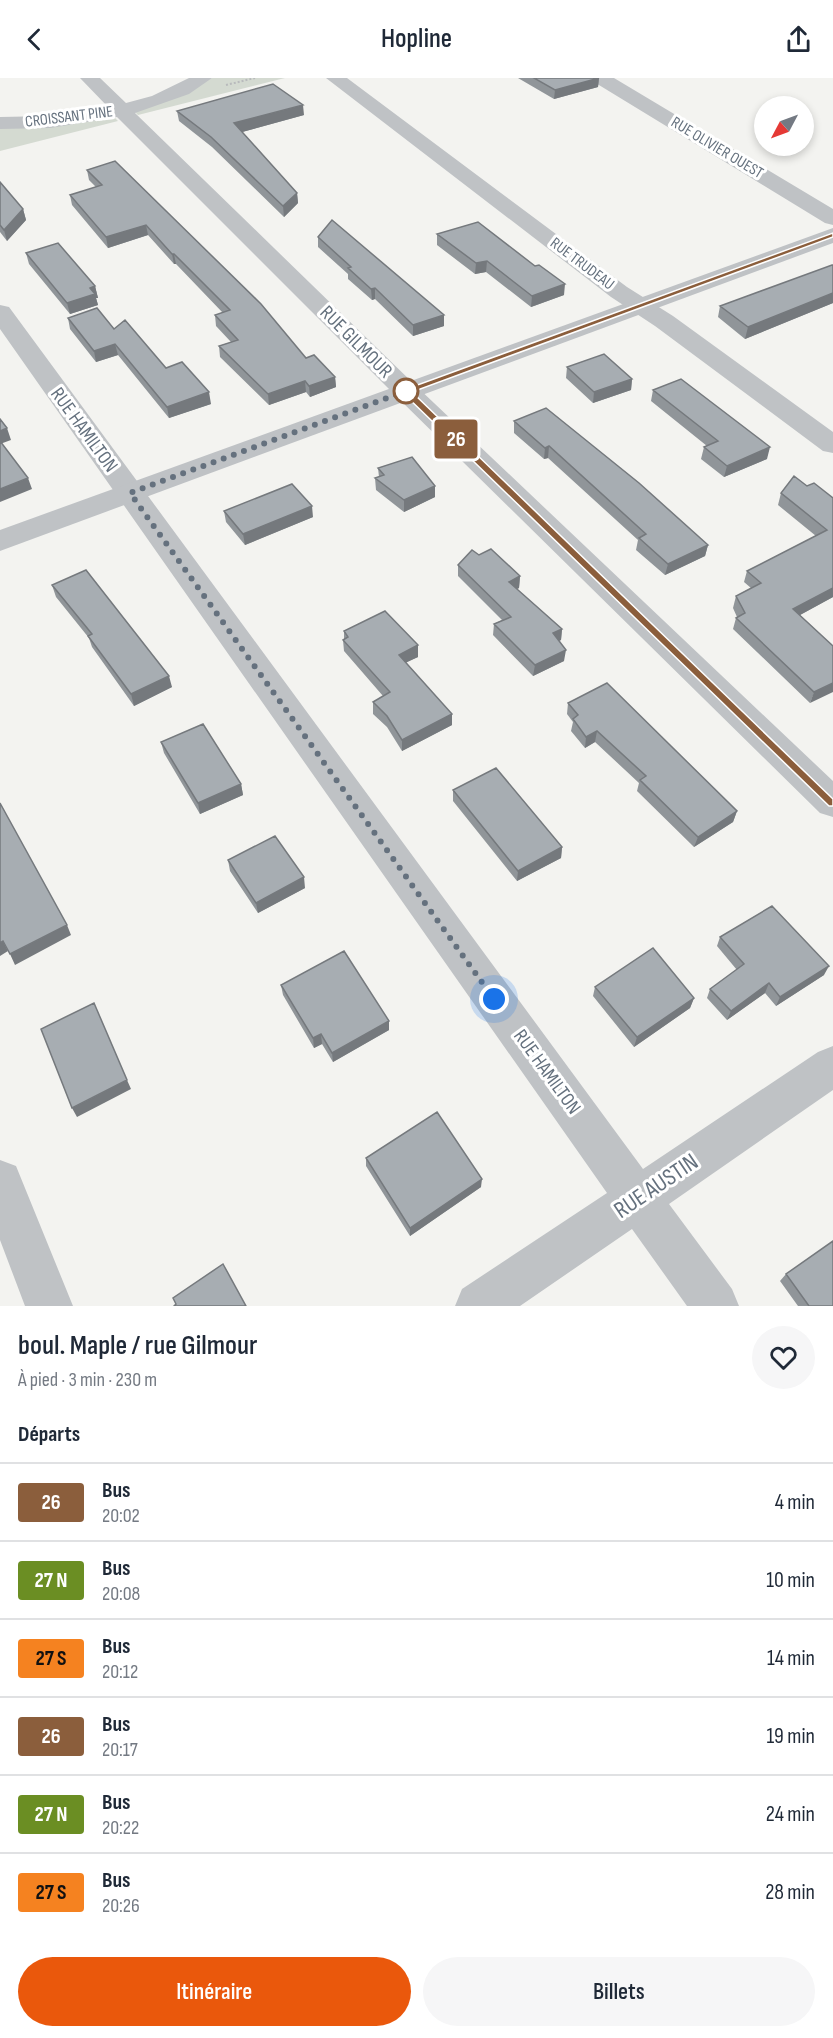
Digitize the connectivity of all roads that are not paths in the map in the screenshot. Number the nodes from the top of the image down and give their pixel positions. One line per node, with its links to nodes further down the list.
1 (89, 78): 5 (street, RUE GILMOUR)
2 (203, 78): 5 (street, CROISSANT PINE)
3 (335, 78): 9 (street, RUE TRUDEAU)
4 (601, 78): 7 (street, RUE OLIVIER OUEST)
5 (121, 110): 6 (street, CROISSANT PINE); 11 (street, RUE GILMOUR)
6 (0, 123)
7 (833, 218)
8 (833, 235): 9 (street)
9 (640, 306): 11 (street); 12 (street, RUE TRUDEAU)
10 (0, 312): 13 (street, RUE HAMILTON)
11 (406, 391): 13 (street); 15 (street, RUE GILMOUR)
12 (833, 445)
13 (130, 493): 14 (street); 18 (street, RUE HAMILTON)
14 (0, 541)
15 (833, 803)
16 (833, 1066): 18 (street, RUE AUSTIN)
17 (0, 1182): 19 (street)
18 (638, 1198): 20 (street, RUE AUSTIN); 21 (street, RUE HAMILTON)
19 (49, 1306)
20 (479, 1306)
21 (715, 1306)

